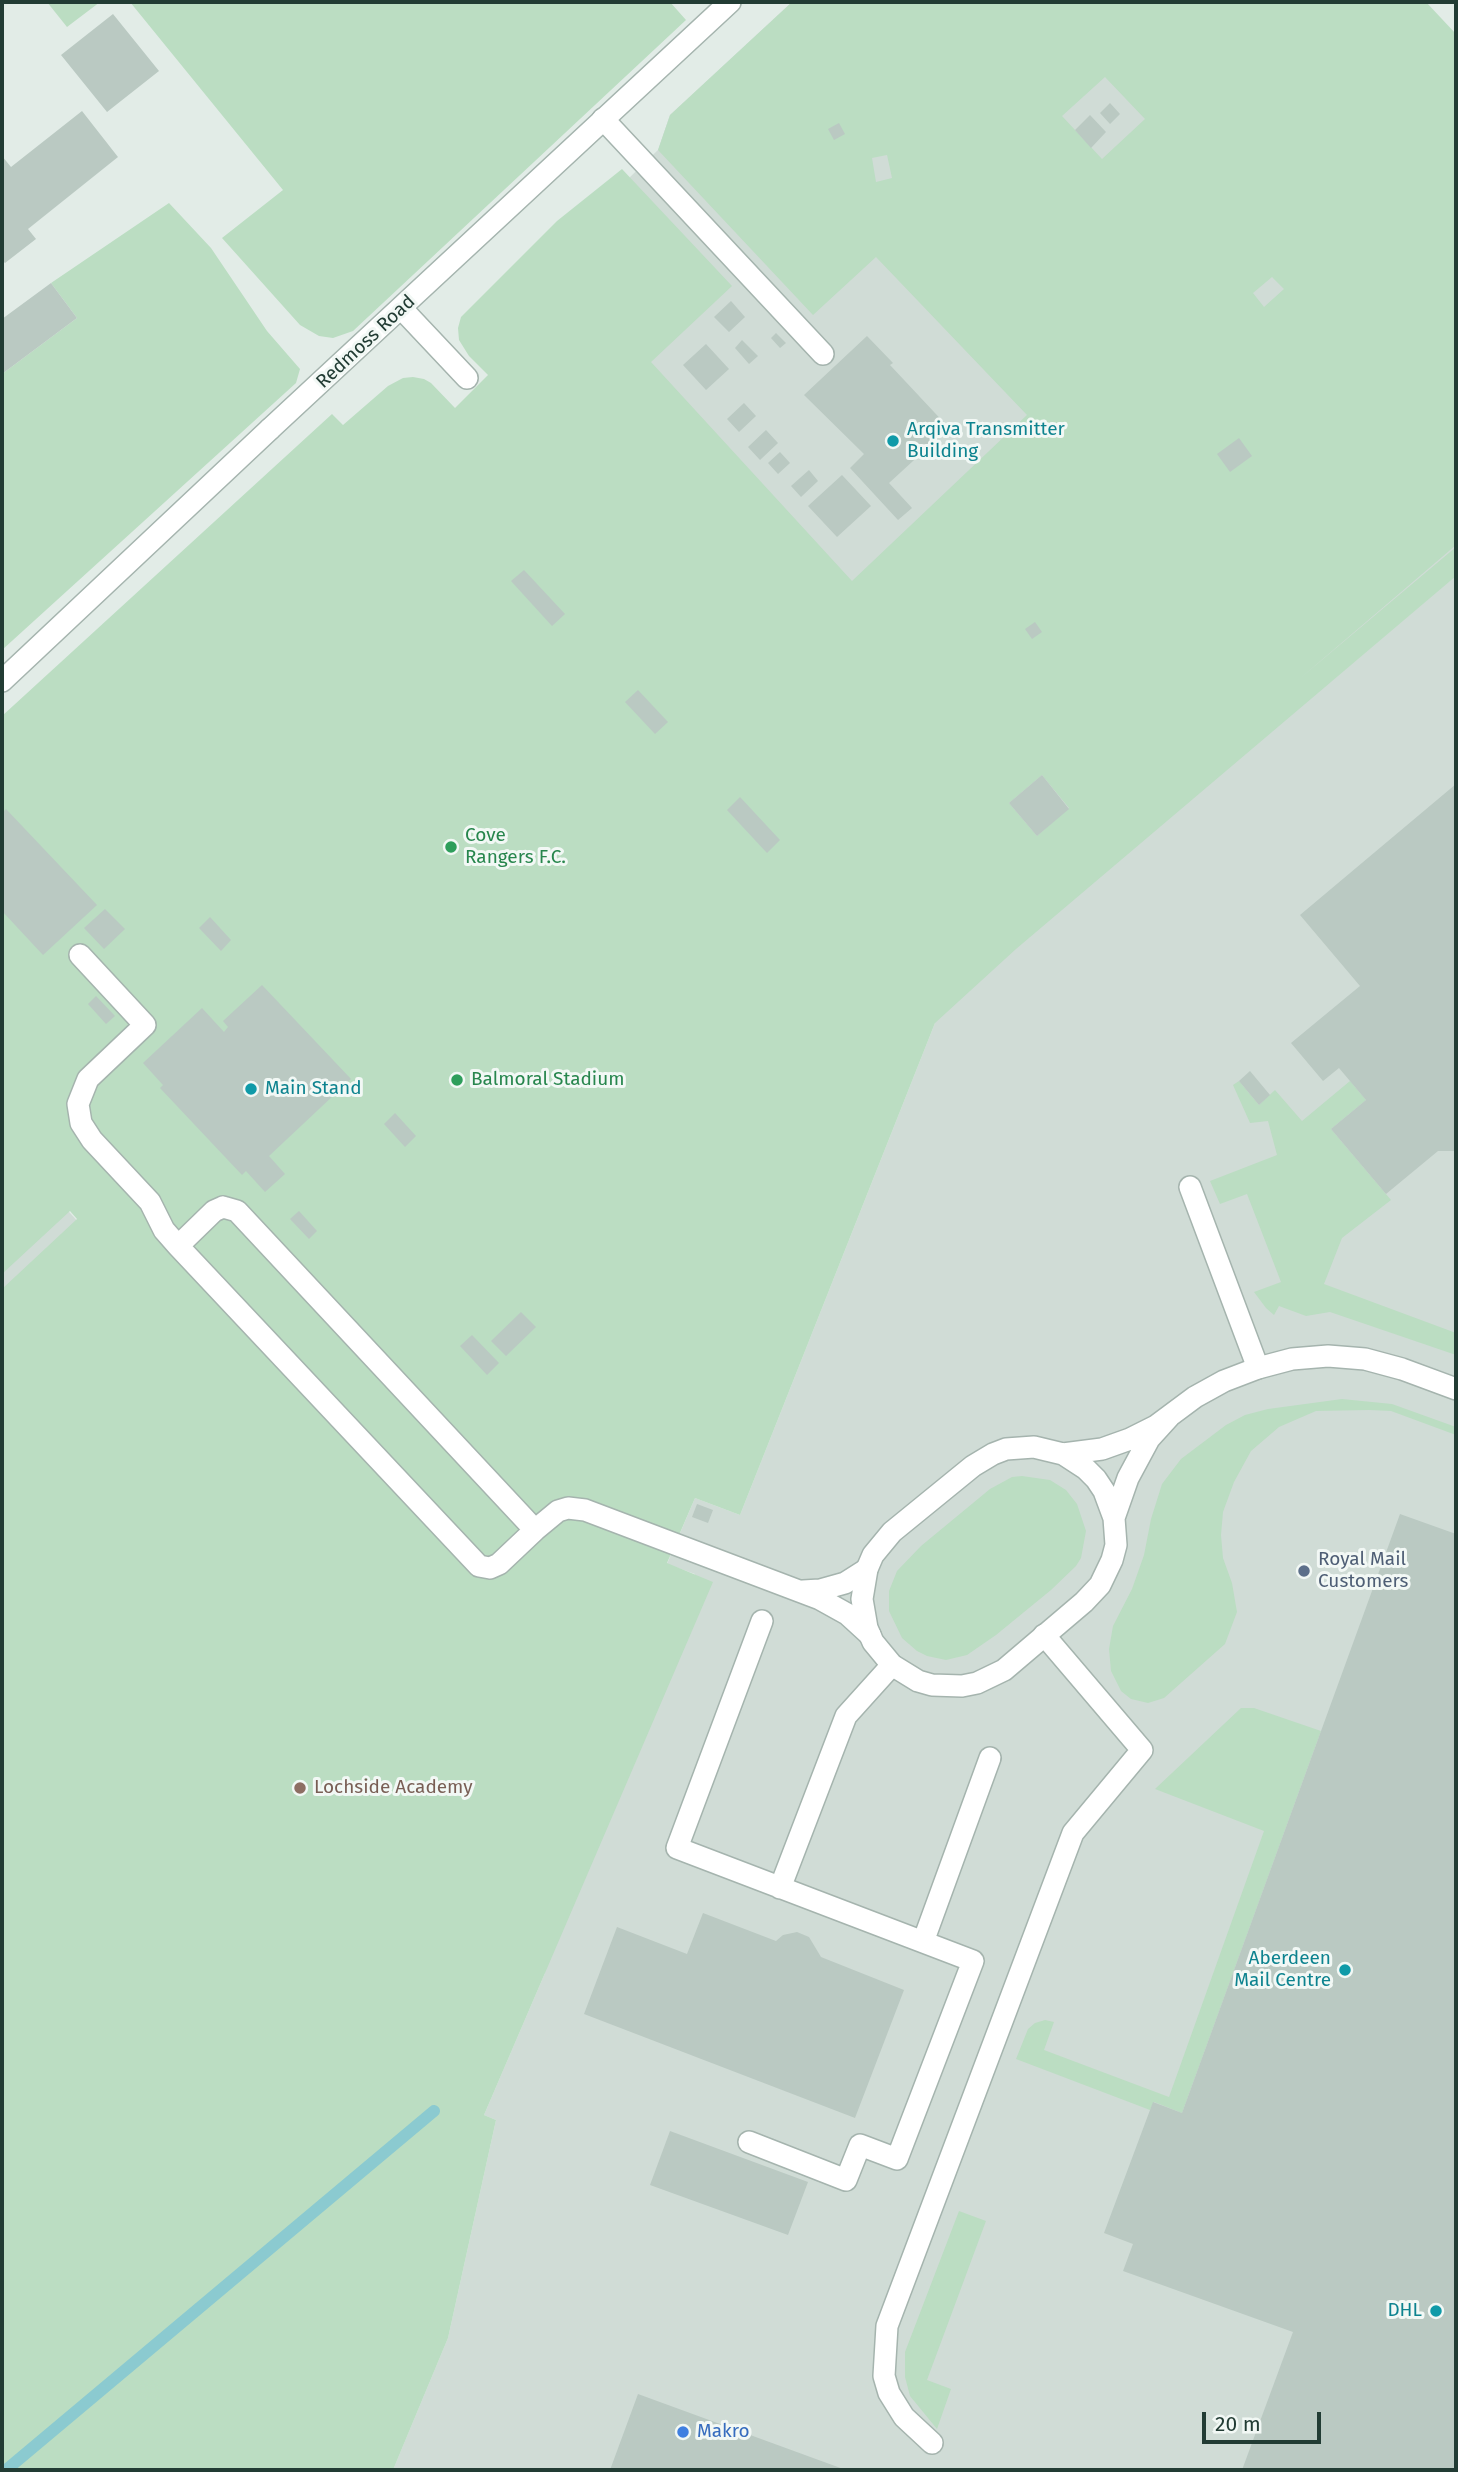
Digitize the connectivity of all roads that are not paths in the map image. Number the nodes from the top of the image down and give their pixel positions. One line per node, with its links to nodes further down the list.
1 (730, 2): 2 (street, Redmoss Road)
2 (603, 119): 3 (street, Redmoss Road); 4 (street)
3 (402, 309): 5 (street); 6 (street, Redmoss Road)
4 (823, 354)
5 (467, 378)
6 (2, 681)
7 (80, 955): 9 (street)
8 (1190, 1187): 10 (street)
9 (178, 1246): 15 (street); 15 (street)
10 (1258, 1367): 11 (street); 12 (street)
11 (1456, 1389)
12 (1170, 1417): 13 (street); 14 (street)
13 (1063, 1454): 14 (street); 16 (street)
14 (1114, 1518): 20 (street)
15 (536, 1530): 17 (street)
16 (867, 1569): 17 (street); 19 (street)
17 (801, 1591): 19 (street)
18 (762, 1621): 23 (street)
19 (870, 1635): 21 (street)
20 (1044, 1636): 21 (street); 26 (street)
21 (892, 1665): 23 (street)
22 (990, 1758): 24 (street)
23 (780, 1888): 24 (street)
24 (923, 1942): 25 (street)
25 (749, 2142)
26 (932, 2443)

